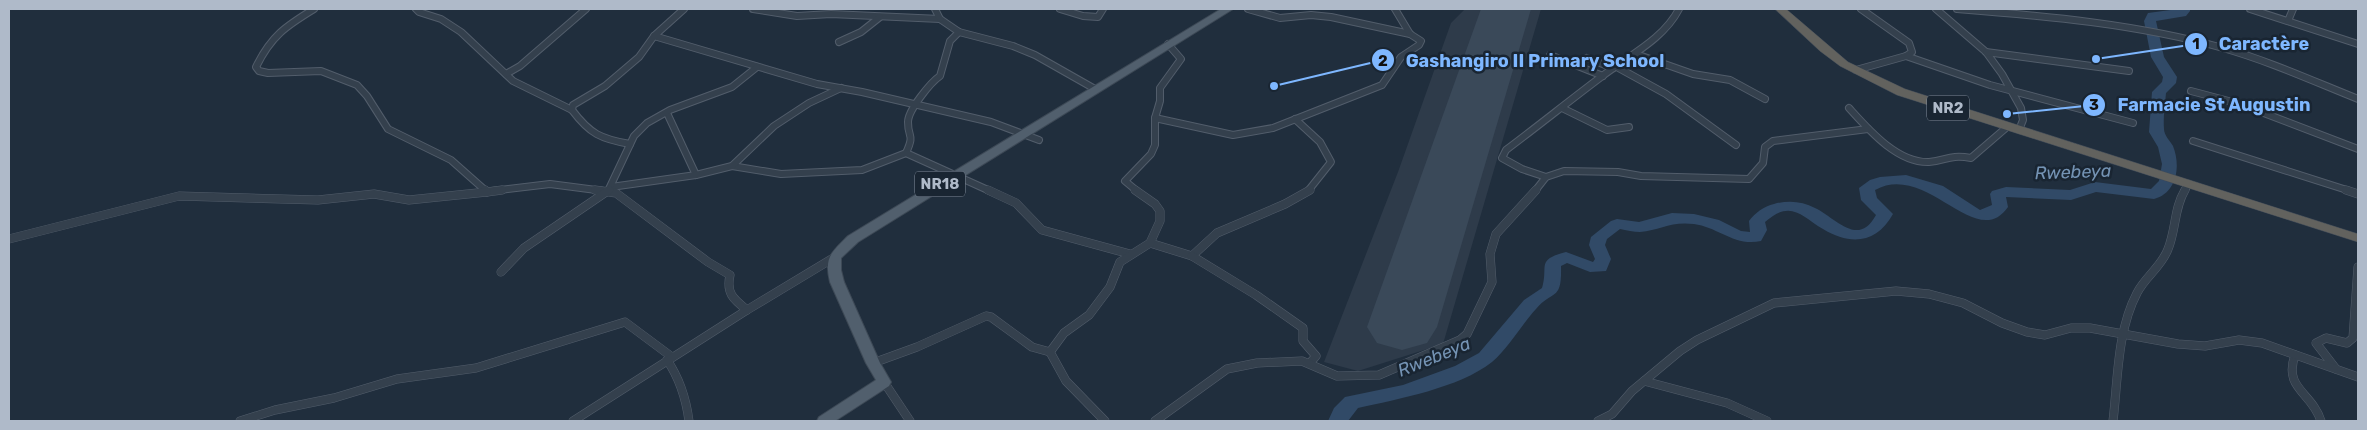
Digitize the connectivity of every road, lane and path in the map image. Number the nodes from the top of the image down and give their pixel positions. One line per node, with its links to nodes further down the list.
1 (314, 9): 71 (street)
2 (416, 9): 39 (street)
3 (586, 9): 39 (street)
4 (684, 9): 26 (street)
5 (753, 9): 20 (street)
6 (874, 9): 21 (street)
7 (935, 9): 22 (street)
8 (1060, 9): 9 (street)
9 (1103, 9)
10 (1228, 9): 28 (main road, NR18)
11 (1248, 9): 25 (street)
12 (1395, 9): 25 (street)
13 (1679, 9): 31 (street)
14 (1780, 9): 37 (highway, NR2)
15 (1861, 9): 33 (street)
16 (1936, 9): 30 (street)
17 (1957, 9): 46 (street)
18 (2250, 9): 23 (street)
19 (2293, 9): 23 (street)
20 (782, 11): 21 (street)
21 (877, 16): 22 (street); 27 (street)
22 (940, 19): 24 (street)
23 (2288, 21): 29 (street)
24 (959, 32): 42 (street); 47 (street)
25 (1410, 34): 53 (street)
26 (654, 36): 35 (street); 50 (street)
27 (839, 42)
28 (1168, 44): 42 (main road, NR18); 52 (street)
29 (2358, 44)
30 (1986, 52): 38 (street); 44 (street)
31 (1636, 54): 36 (street); 45 (street)
32 (1550, 55): 40 (street)
33 (1906, 56): 37 (street); 44 (street)
34 (1587, 58): 36 (street)
35 (757, 67): 41 (street); 51 (street)
36 (1614, 67): 40 (street); 62 (street)
37 (1856, 70): 56 (highway, NR2)
38 (2129, 72)
39 (506, 74): 50 (street)
40 (1603, 76): 48 (street)
41 (841, 88): 47 (street); 65 (street)
42 (1095, 89): 58 (main road, NR18)
43 (2192, 90): 63 (street)
44 (2010, 92): 54 (street); 56 (street)
45 (1765, 99)
46 (2358, 99)
47 (917, 105): 58 (street); 64 (street)
48 (1562, 108): 55 (street); 68 (street)
49 (1849, 108): 57 (street)
50 (572, 110): 61 (street)
51 (667, 113): 61 (street); 66 (street)
52 (1155, 118): 53 (street); 75 (street)
53 (1295, 119): 77 (street)
54 (2134, 123)
55 (1629, 128)
56 (2013, 128): 57 (street); 69 (highway, NR2)
57 (1868, 129): 68 (street)
58 (1024, 134): 59 (street); 67 (main road, NR18)
59 (1039, 140)
60 (2193, 141): 72 (street)
61 (630, 144): 70 (street)
62 (1736, 145)
63 (2358, 149)
64 (906, 153): 65 (street); 67 (street)
65 (732, 166): 66 (street)
66 (696, 174): 70 (street)
67 (955, 175): 76 (street); 78 (main road, NR18)
68 (1546, 177): 87 (street)
69 (2184, 182): 73 (highway, NR2); 82 (street)
70 (609, 190): 71 (street); 80 (street); 81 (street)
71 (487, 192): 74 (street)
72 (2358, 194)
73 (2358, 238)
74 (9, 239)
75 (1150, 243): 76 (street); 77 (street)
76 (1130, 254): 83 (street)
77 (1192, 256): 87 (street)
78 (835, 257): 81 (street); 86 (main road)
79 (2358, 267): 88 (street)
80 (502, 272)
81 (746, 310): 85 (street)
82 (2124, 334): 84 (street); 90 (street); 101 (street)
83 (1050, 352): 86 (street); 97 (street)
84 (2295, 355): 88 (street); 102 (street)
85 (669, 358): 92 (street); 93 (street); 94 (street)
86 (873, 363): 91 (main road)
87 (1310, 363): 98 (street)
88 (2336, 369): 89 (street)
89 (2358, 378)
90 (1644, 381): 99 (street); 100 (street)
91 (884, 382): 95 (main road); 96 (street)
92 (240, 421)
93 (573, 421)
94 (690, 421)
95 (824, 421)
96 (910, 421)
97 (1105, 421)
98 (1155, 421)
99 (1598, 421)
100 (1767, 421)
101 (2113, 421)
102 (2321, 421)

